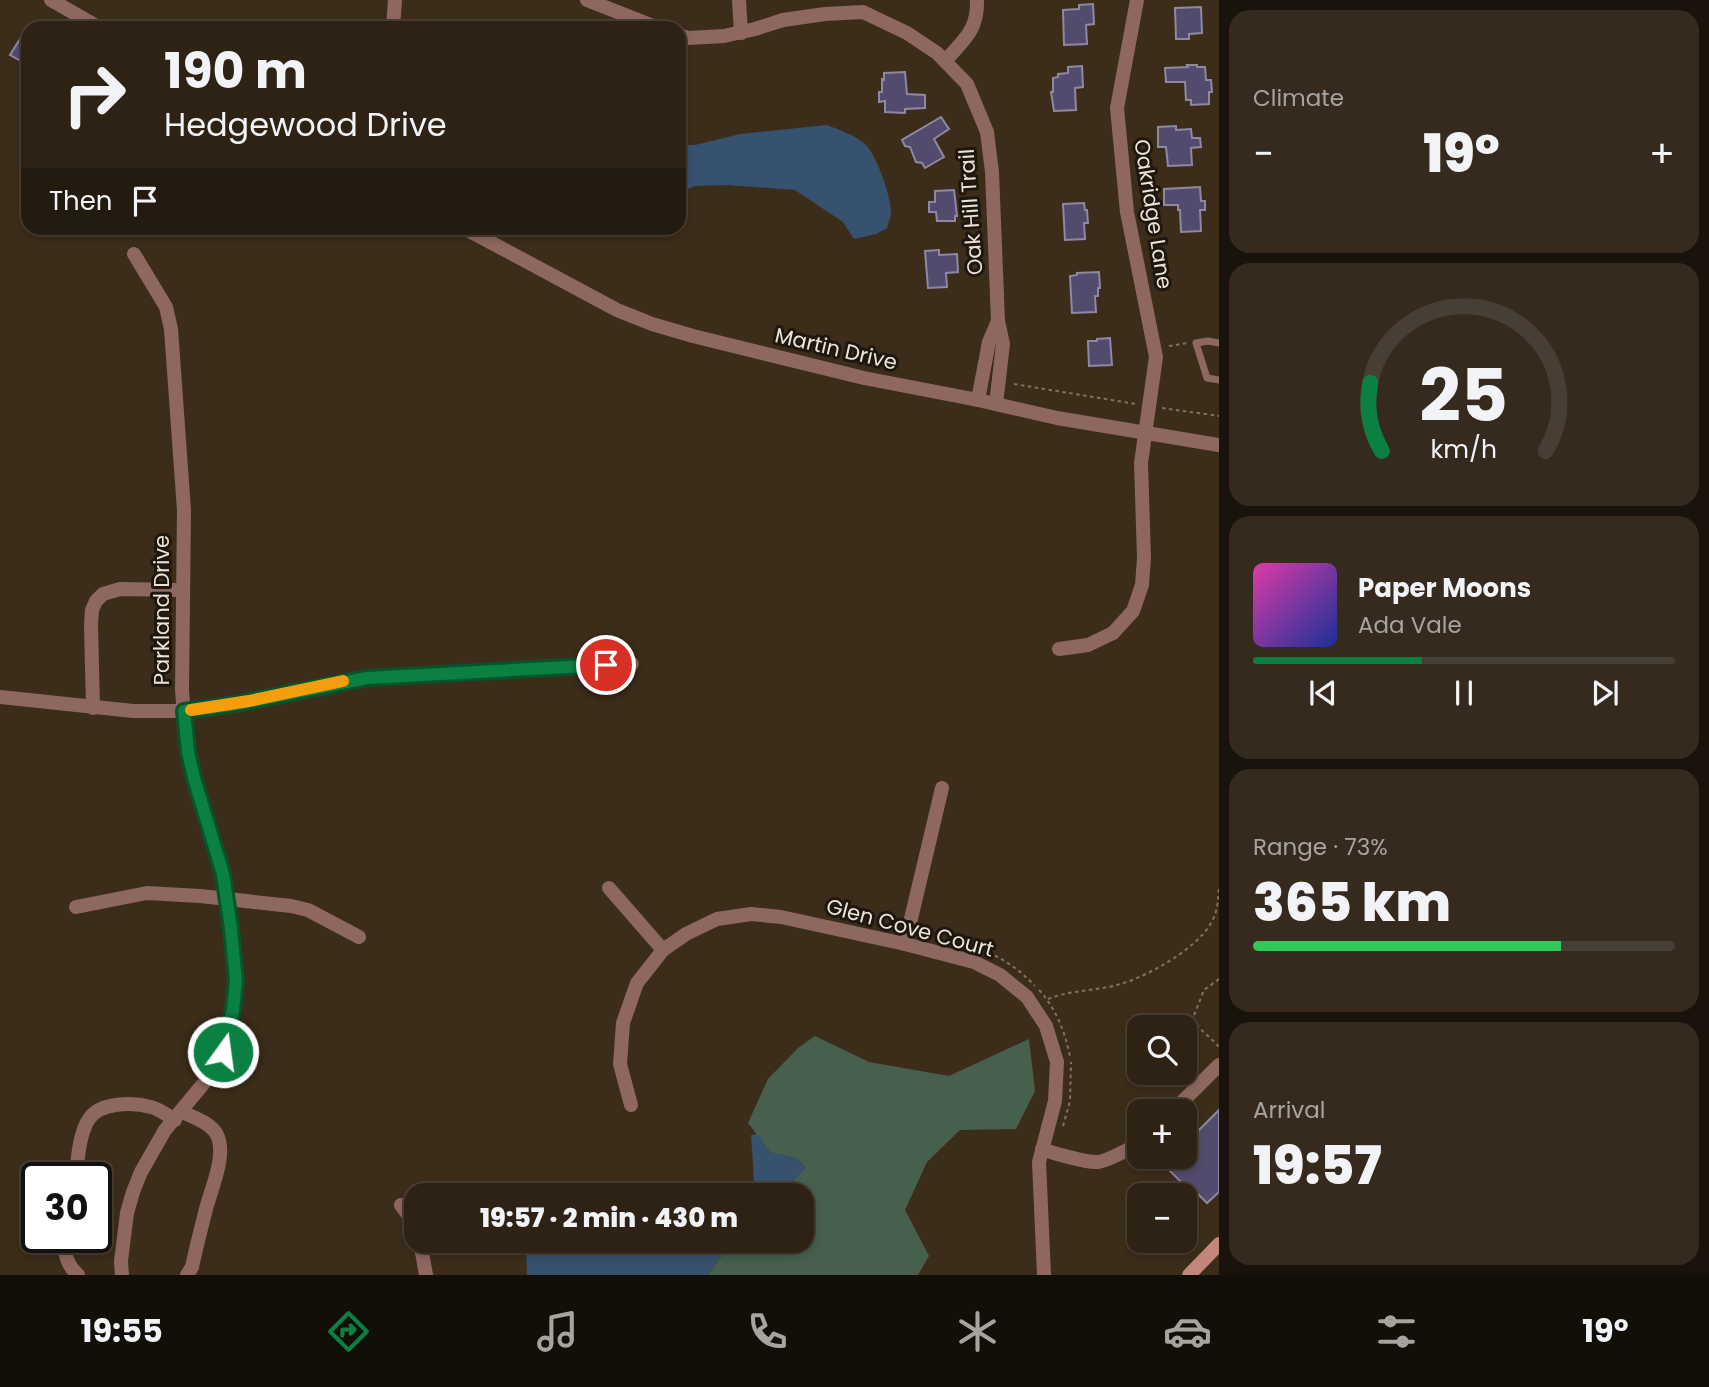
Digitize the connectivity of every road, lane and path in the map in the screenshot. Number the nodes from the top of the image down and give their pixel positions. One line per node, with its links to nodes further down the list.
1 (51, 0): 7 (street)
2 (395, 0): 8 (street)
3 (587, 0): 9 (street)
4 (739, 0): 10 (street)
5 (977, 0): 12 (street)
6 (1137, 0): 18 (street, Oakridge Lane)
7 (88, 21)
8 (394, 21)
9 (640, 21)
10 (741, 33): 11 (street, Oak Hill Trail); 12 (street, Oak Hill Trail)
11 (686, 37)
12 (945, 61): 15 (street, Oak Hill Trail)
13 (477, 235): 21 (street, Martin Drive)
14 (134, 254): 27 (street, Parkland Drive)
15 (998, 321): 20 (street, Oak Hill Trail); 21 (street)
16 (1196, 343): 17 (lane); 18 (path); 19 (lane)
17 (1219, 343)
18 (1154, 349): 23 (street, Oakridge Lane)
19 (1219, 380)
20 (999, 382): 22 (street, Oak Hill Trail); 23 (path)
21 (978, 400): 22 (street, Martin Drive)
22 (996, 404): 25 (street, Martin Drive)
23 (1149, 405): 24 (path); 25 (street, Oakridge Lane)
24 (1219, 416)
25 (1145, 433): 26 (street, Martin Drive); 28 (street, Oakridge Lane)
26 (1219, 445)
27 (182, 590): 31 (street); 32 (street, Parkland Drive)
28 (1059, 649)
29 (632, 664): 32 (street)
30 (0, 696): 31 (street)
31 (93, 708): 32 (street)
32 (184, 711): 36 (street, Parkland Drive)
33 (942, 788): 39 (street)
34 (1219, 886): 42 (path)
35 (609, 887): 40 (street)
36 (227, 899): 37 (street); 38 (street); 47 (street, Parkland Drive)
37 (76, 907)
38 (359, 937)
39 (905, 944): 40 (street, Glen Cove Court); 48 (street, Glen Cove Court)
40 (663, 950): 46 (street, Glen Cove Court)
41 (1219, 979): 43 (path)
42 (1046, 1000)
43 (1219, 1047)
44 (1219, 1066): 45 (street)
45 (1186, 1099)
46 (631, 1105)
47 (178, 1116): 50 (street); 57 (street, Parkland Drive); 58 (street)
48 (1042, 1149): 49 (street); 60 (street, Glen Cove Court)
49 (1127, 1150)
50 (78, 1162)
51 (401, 1205): 52 (street)
52 (404, 1209)
53 (1219, 1244): 61 (main road)
54 (66, 1253): 56 (street)
55 (422, 1253): 59 (street)
56 (78, 1275)
57 (122, 1275)
58 (187, 1275)
59 (426, 1275)
60 (1044, 1275)
61 (1189, 1275)

